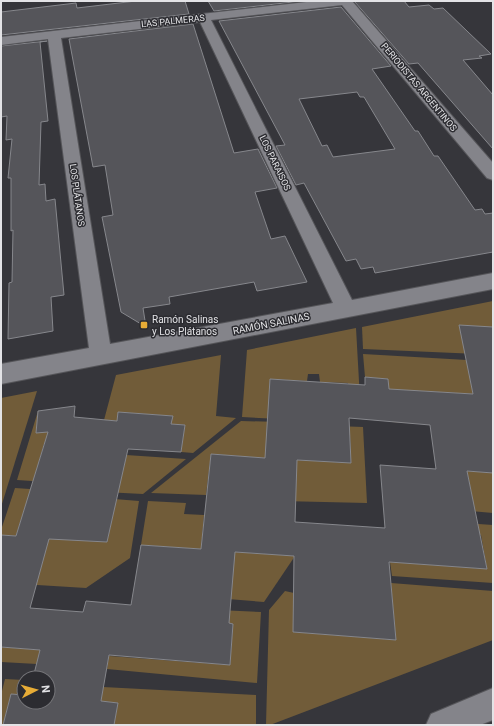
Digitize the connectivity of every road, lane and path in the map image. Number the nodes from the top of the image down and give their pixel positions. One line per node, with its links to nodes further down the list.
1 (346, 1): 2 (street, LAS PALMERAS); 5 (street, PERIODISTAS ARGENTINOS)
2 (204, 18): 3 (street, LAS PALMERAS); 7 (street, LOS PARAISOS)
3 (54, 35): 4 (street, LAS PALMERAS); 8 (street, LOS PLÁTANOS)
4 (1, 41)
5 (493, 174)
6 (493, 281): 7 (street, RAMÓN SALINAS)
7 (346, 309): 8 (street, RAMÓN SALINAS)
8 (101, 355): 9 (street, RAMÓN SALINAS)
9 (1, 374)
10 (493, 704): 11 (street)
11 (442, 725)

